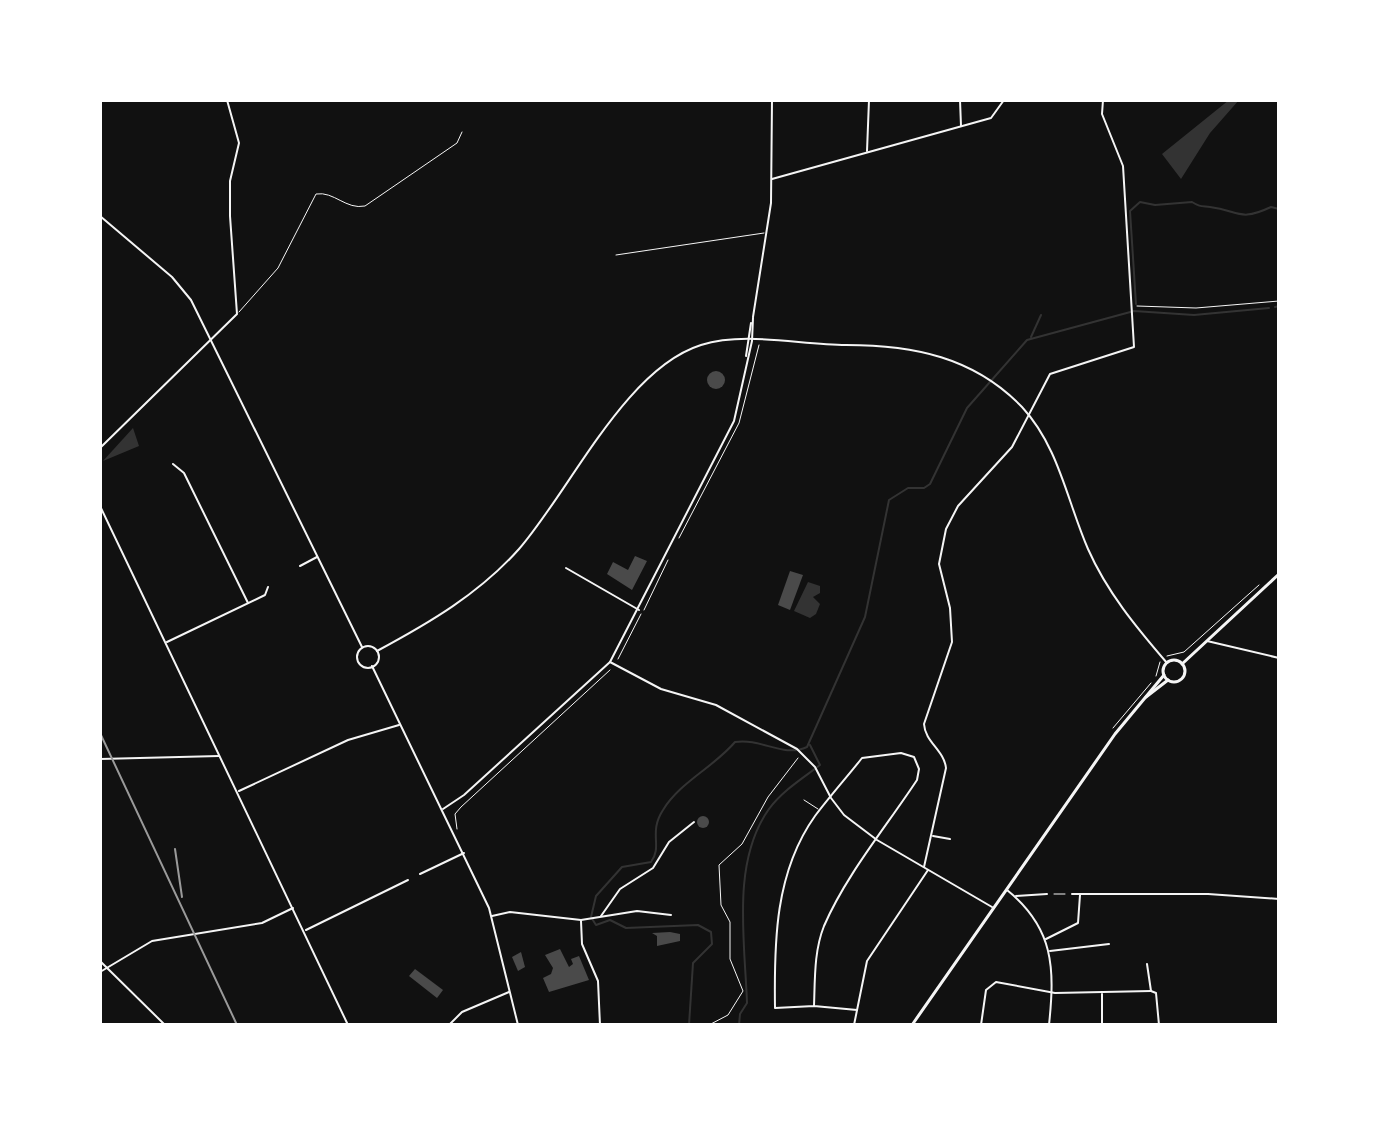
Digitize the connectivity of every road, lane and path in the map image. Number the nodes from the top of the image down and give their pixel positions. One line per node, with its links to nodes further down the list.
1 (227, 100): 16 (street)
2 (772, 100): 10 (street)
3 (869, 100): 9 (street)
4 (960, 100): 7 (street)
5 (1004, 100): 7 (street)
6 (1103, 100): 15 (street)
7 (961, 127): 9 (street)
8 (462, 132): 16 (lane)
9 (867, 153): 10 (street)
10 (771, 179): 12 (street)
11 (100, 216): 18 (street)
12 (767, 233): 13 (lane); 17 (street)
13 (616, 255)
14 (1279, 301): 15 (path)
15 (1130, 307): 55 (street)
16 (237, 314): 18 (street)
17 (753, 318): 19 (street); 20 (street)
18 (212, 341): 22 (street); 25 (street)
19 (746, 341): 20 (street); 21 (street); 36 (street)
20 (752, 341): 21 (street); 38 (street)
21 (746, 360): 32 (street)
22 (100, 448)
23 (173, 464): 31 (street)
24 (100, 506): 34 (street)
25 (318, 557): 26 (street); 35 (street)
26 (300, 566)
27 (566, 568): 32 (street)
28 (1279, 574): 33 (main road)
29 (1258, 585): 38 (path)
30 (268, 587): 31 (street)
31 (248, 603): 34 (street)
32 (639, 610): 39 (street)
33 (1206, 641): 37 (street); 40 (main road)
34 (166, 643): 46 (street)
35 (362, 647): 36 (street); 41 (street)
36 (377, 651): 41 (street)
37 (1279, 658)
38 (1165, 661): 40 (main road); 42 (main road)
39 (610, 662): 50 (street); 52 (street)
40 (1182, 664): 43 (main road)
41 (372, 666): 45 (street)
42 (1164, 675): 43 (main road); 44 (main road)
43 (1168, 680): 44 (main road)
44 (1140, 702): 62 (main road)
45 (400, 724): 49 (street); 52 (street)
46 (220, 755): 47 (street); 49 (street)
47 (100, 759)
48 (793, 760): 93 (path)
49 (237, 791): 68 (street)
50 (831, 798): 53 (street); 57 (street); 57 (street)
51 (804, 800): 53 (lane)
52 (442, 809): 58 (street)
53 (820, 811): 86 (street)
54 (694, 822): 72 (street)
55 (933, 836): 56 (street); 59 (street)
56 (950, 839)
57 (877, 840): 59 (street); 86 (street)
58 (464, 853): 60 (street); 71 (street)
59 (926, 869): 69 (street); 87 (street)
60 (420, 874)
61 (408, 880): 74 (street)
62 (1006, 889): 66 (street); 69 (main road)
63 (1047, 894): 64 (path); 66 (street)
64 (1072, 894): 65 (street)
65 (1080, 894): 67 (street); 75 (street)
66 (1016, 897): 75 (street)
67 (1279, 899)
68 (294, 907): 74 (street); 80 (street)
69 (993, 908): 95 (main road)
70 (671, 915): 72 (street)
71 (492, 916): 73 (street); 84 (street)
72 (600, 916): 73 (street)
73 (581, 920): 92 (street)
74 (305, 931): 89 (street)
75 (1046, 939): 77 (street)
76 (1109, 944): 77 (street)
77 (1049, 951): 82 (street)
78 (100, 961): 80 (street)
79 (1147, 964): 83 (street)
80 (106, 968): 81 (street); 88 (street)
81 (100, 972)
82 (1051, 991): 85 (street); 96 (street); 97 (street)
83 (1151, 991): 85 (street); 99 (street)
84 (509, 992): 90 (street); 91 (street)
85 (1102, 993): 98 (street)
86 (814, 1006): 87 (street)
87 (857, 1010): 94 (street)
88 (165, 1025)
89 (348, 1025)
90 (449, 1025)
91 (518, 1025)
92 (600, 1025)
93 (709, 1025)
94 (854, 1025)
95 (912, 1025)
96 (981, 1025)
97 (1049, 1025)
98 (1102, 1025)
99 (1159, 1025)

